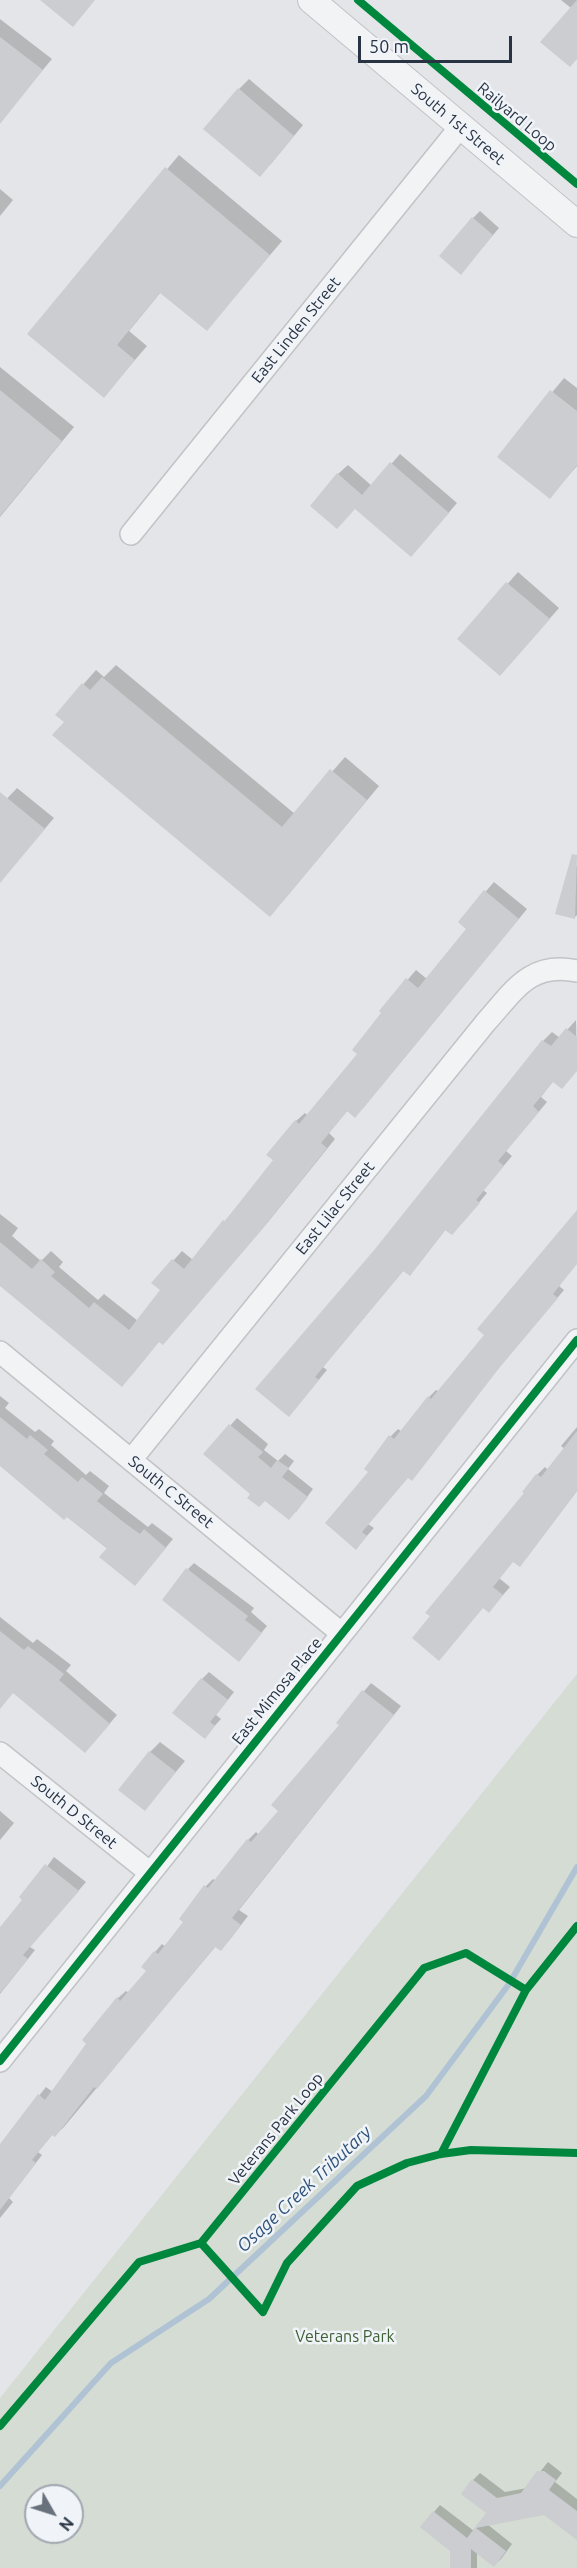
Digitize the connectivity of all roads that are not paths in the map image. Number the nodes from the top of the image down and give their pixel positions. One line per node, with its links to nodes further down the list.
1 (311, 0): 2 (street, South 1st Street)
2 (461, 126): 3 (street, South 1st Street); 4 (street, East Linden Street)
3 (577, 224)
4 (131, 534)
5 (577, 971): 8 (street, East Lilac Street)
6 (577, 1340): 9 (street, East Mimosa Place)
7 (0, 1352): 8 (street, South C Street)
8 (131, 1460): 9 (street, South C Street)
9 (341, 1633): 11 (street, East Mimosa Place)
10 (0, 1753): 11 (street, South D Street)
11 (149, 1872): 12 (street, East Mimosa Place)
12 (0, 2061)

